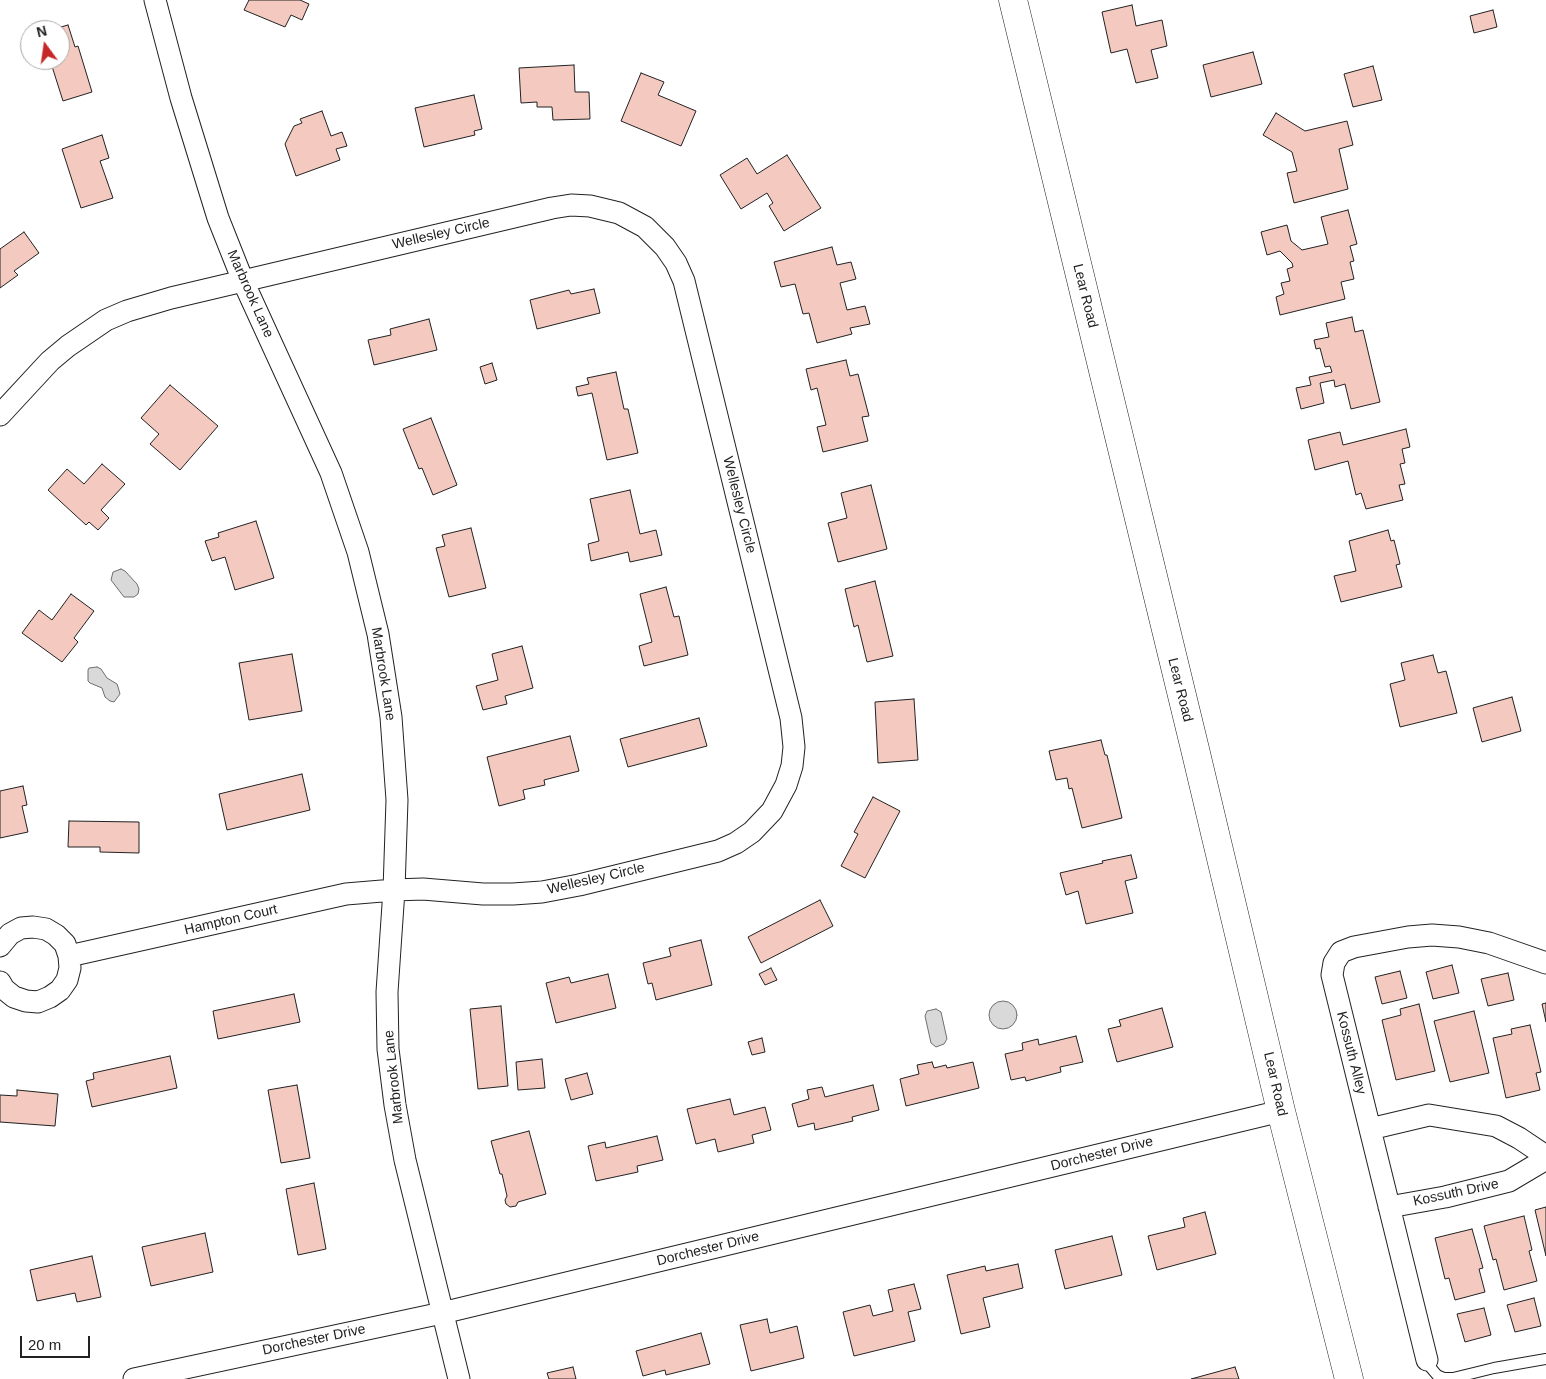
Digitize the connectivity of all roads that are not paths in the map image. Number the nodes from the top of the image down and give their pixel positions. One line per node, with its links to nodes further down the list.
1 (155, 0): 3 (street, Marbrook Lane)
2 (1013, 0): 10 (street, Lear Road)
3 (243, 281): 4 (street, Wellesley Circle); 5 (street, Marbrook Lane); 5 (street, Wellesley Circle)
4 (0, 415)
5 (394, 890): 7 (street, Hampton Court); 14 (street, Marbrook Lane)
6 (0, 946): 7 (street)
7 (70, 956): 9 (street)
8 (1546, 963): 11 (street, Kossuth Alley)
9 (0, 982)
10 (1281, 1111): 14 (street, Dorchester Drive); 19 (street, Lear Road)
11 (1370, 1129): 12 (street, Kossuth Drive); 13 (street, Kossuth Alley)
12 (1546, 1158): 13 (street, Kossuth Drive)
13 (1389, 1207): 15 (street, Kossuth Alley)
14 (442, 1312): 17 (street, Dorchester Drive); 18 (street, Marbrook Lane)
15 (1427, 1360): 16 (lane)
16 (1546, 1360)
17 (134, 1379)
18 (459, 1379)
19 (1349, 1379)

